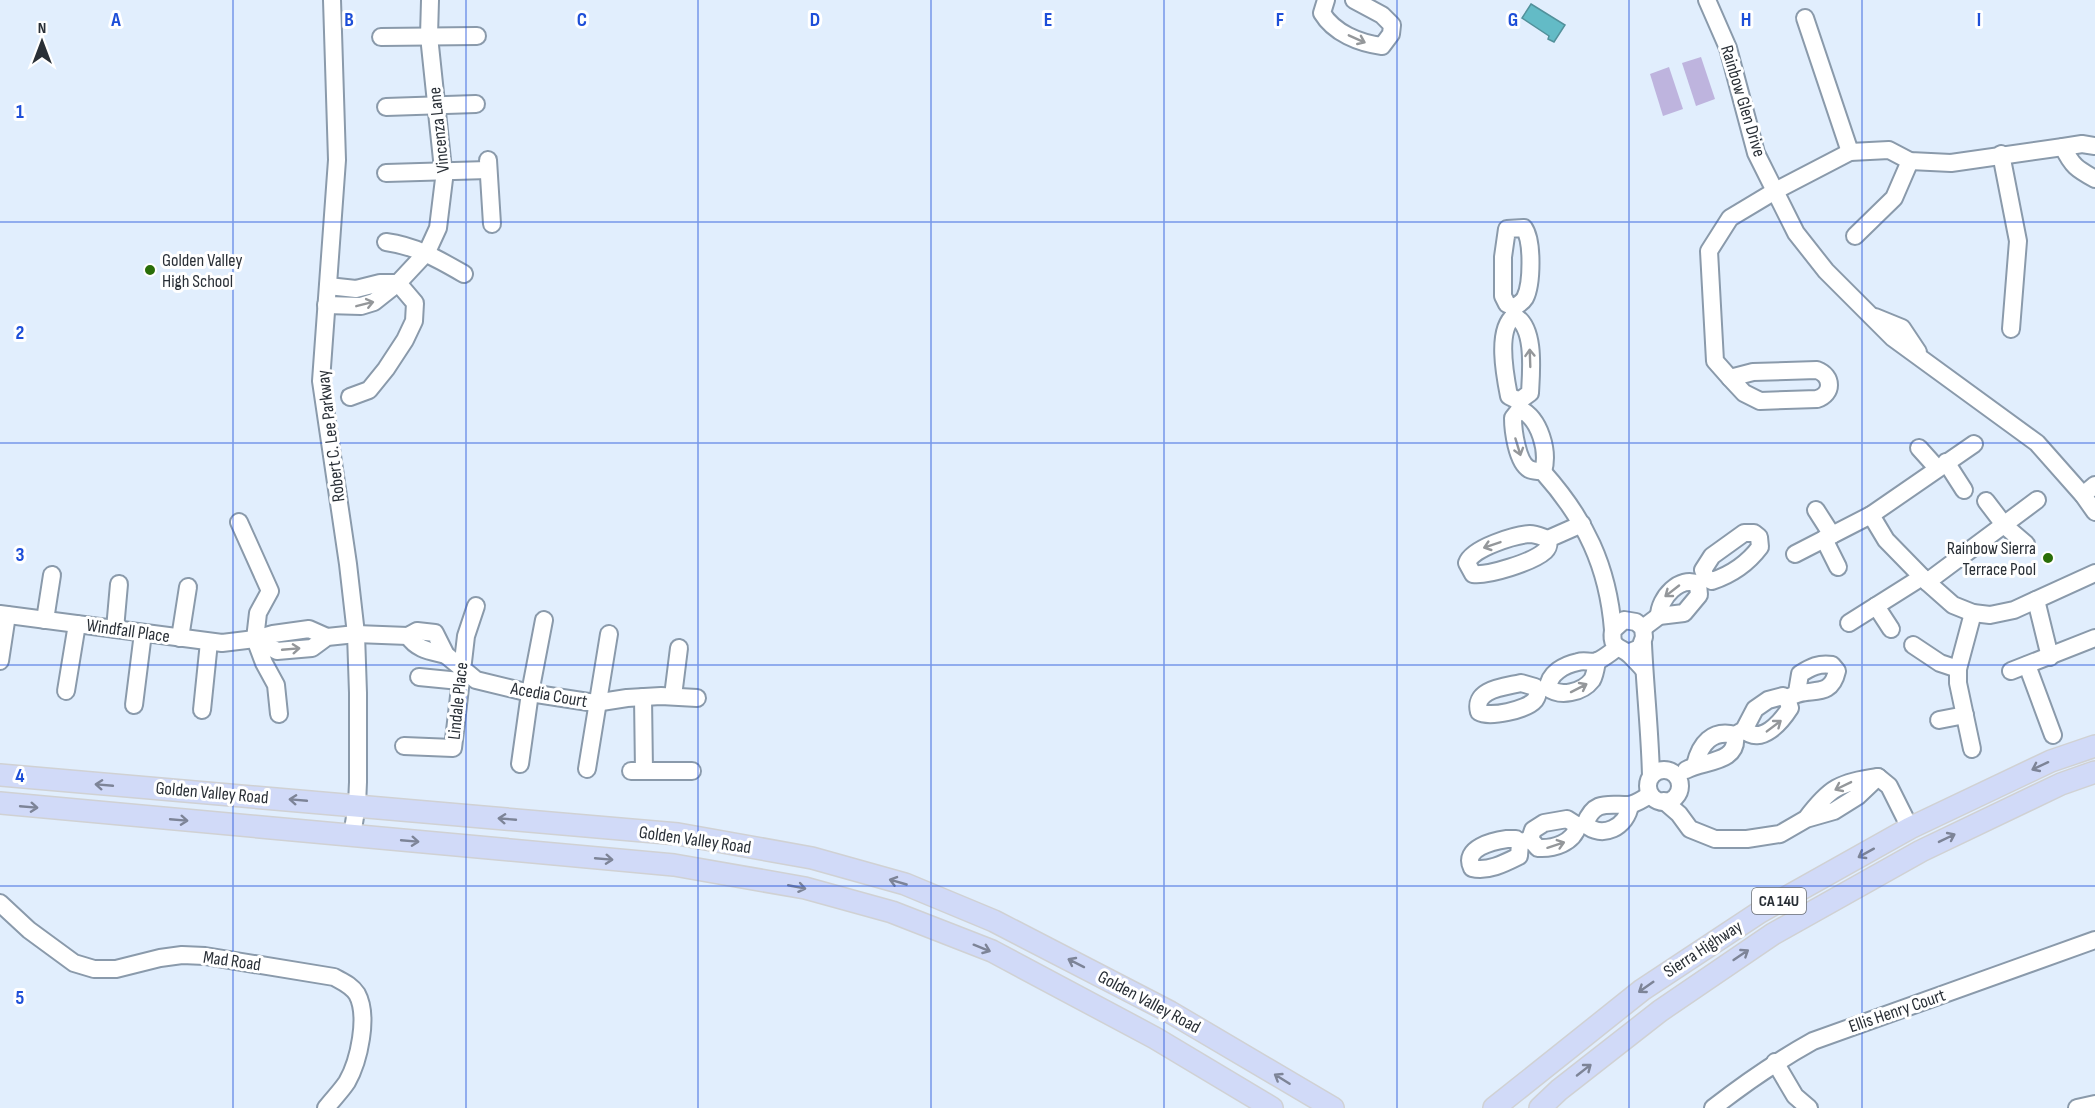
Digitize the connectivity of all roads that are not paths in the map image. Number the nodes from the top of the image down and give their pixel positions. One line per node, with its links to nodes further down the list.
1 (332, 0): 28 (street, Robert C. Lee Parkway)
2 (430, 0): 7 (street, Vincenza Lane)
3 (1326, 0): 4 (street, one-way to 4)
4 (1354, 0)
5 (1707, 0): 21 (street, Rainbow Glen Drive)
6 (1805, 18): 15 (street)
7 (429, 36): 8 (street); 9 (street); 11 (street, Vincenza Lane)
8 (477, 36)
9 (381, 37)
10 (476, 104): 11 (street)
11 (436, 105): 12 (street); 18 (street, Vincenza Lane)
12 (386, 107)
13 (2095, 146): 14 (street)
14 (2063, 147): 16 (street); 20 (street)
15 (1850, 152): 17 (street); 21 (street)
16 (2001, 154): 17 (street); 30 (street)
17 (1910, 161): 23 (street)
18 (443, 170): 19 (street); 22 (street); 25 (street, Vincenza Lane)
19 (386, 174)
20 (2095, 179)
21 (1775, 191): 31 (street); 39 (street, Rainbow Glen Drive)
22 (492, 224)
23 (1855, 236)
24 (386, 242): 25 (street)
25 (427, 252): 26 (street); 27 (street, Vincenza Lane)
26 (464, 274)
27 (398, 283): 28 (street); 29 (street, Vincenza Lane, one-way to 27); 32 (street)
28 (328, 286): 29 (street, Robert C. Lee Parkway)
29 (326, 305): 72 (street, Robert C. Lee Parkway)
30 (2011, 329)
31 (1730, 378): 31 (street)
32 (350, 397)
33 (1520, 405): 33 (street, one-way to 33); 37 (street); 37 (street, one-way to 37)
34 (1974, 444): 36 (street)
35 (1919, 448): 36 (street)
36 (1941, 465): 38 (street); 44 (street)
37 (1543, 472): 46 (street)
38 (1964, 490)
39 (2089, 490): 43 (street, Rainbow Glen Drive)
40 (2037, 500): 47 (street)
41 (1986, 501): 47 (street)
42 (1816, 510): 48 (street)
43 (2095, 512)
44 (1871, 515): 48 (street); 55 (street)
45 (239, 522): 76 (street)
46 (1582, 524): 49 (street); 68 (street)
47 (2005, 525): 50 (street); 55 (street)
48 (1828, 537): 51 (street); 52 (street)
49 (1548, 538)
50 (2026, 544)
51 (1795, 554)
52 (1838, 567)
53 (2095, 573): 58 (street)
54 (52, 575): 64 (street)
55 (1924, 580): 60 (street); 61 (street)
56 (119, 584): 69 (street)
57 (188, 587): 74 (street)
58 (2036, 600): 61 (street); 81 (street)
59 (476, 606): 87 (street, Lindale Place)
60 (1876, 606): 66 (street); 70 (street)
61 (1973, 613): 85 (street)
62 (3, 615): 64 (street, Windfall Place); 82 (street)
63 (1659, 616): 63 (street, one-way to 63); 78 (street)
64 (45, 620): 67 (street, Windfall Place)
65 (544, 620): 90 (street)
66 (1849, 623)
67 (77, 624): 69 (street, Windfall Place); 89 (street)
68 (1618, 625): 78 (street); 78 (street)
69 (115, 629): 71 (street, Windfall Place)
70 (1891, 629)
71 (143, 633): 74 (street, Windfall Place); 95 (street)
72 (356, 634): 76 (street, Acedia Court); 87 (street, Acedia Court); 115 (street, Robert C. Lee Parkway)
73 (609, 634): 94 (street)
74 (180, 638): 77 (street, Windfall Place)
75 (2095, 638): 81 (street)
76 (255, 639): 77 (street, Windfall Place); 97 (street)
77 (209, 642): 96 (street)
78 (1633, 643): 83 (street); 102 (street)
79 (1913, 645): 85 (street)
80 (679, 648): 91 (street)
81 (2050, 657): 84 (street)
82 (0, 661)
83 (1597, 661): 83 (street, one-way to 83)
84 (2027, 665): 86 (street); 101 (street)
85 (1958, 669): 98 (street)
86 (2011, 671)
87 (461, 675): 88 (street); 90 (street, Acedia Court); 103 (street, Lindale Place)
88 (419, 677)
89 (66, 692)
90 (530, 693): 94 (street, Acedia Court); 106 (street)
91 (673, 696): 92 (street, Acedia Court); 93 (street, Acedia Court)
92 (643, 697): 94 (street, Acedia Court); 108 (street)
93 (697, 698)
94 (598, 702): 107 (street)
95 (134, 705)
96 (202, 710)
97 (279, 714)
98 (1965, 715): 99 (street); 105 (street)
99 (1939, 720)
100 (1739, 732): 100 (street, one-way to 100); 110 (street)
101 (2053, 735)
102 (1650, 744): 110 (street); 112 (street)
103 (405, 746)
104 (2095, 746): 118 (main road, Sierra Highway / CA 14U, one-way to 118)
105 (1972, 749)
106 (520, 764)
107 (587, 769)
108 (692, 771)
109 (2095, 772): 128 (main road, Sierra Highway / CA 14U, one-way to 109)
110 (1673, 773): 112 (street); 113 (street)
111 (0, 775): 115 (main road, Golden Valley Road, one-way to 111)
112 (1651, 776): 113 (street)
113 (1664, 797): 116 (street); 118 (street)
114 (0, 803): 119 (main road, Golden Valley Road, one-way to 119)
115 (357, 805): 119 (street, Robert C. Lee Parkway); 126 (main road, Golden Valley Road, one-way to 115)
116 (1629, 805): 117 (street); 117 (street)
117 (1581, 825): 117 (street, one-way to 117)
118 (1910, 828): 127 (main road, Sierra Highway / CA 14U, one-way to 127)
119 (352, 835): 125 (main road, Golden Valley Road, one-way to 125)
120 (0, 903): 124 (street, Mad Road)
121 (2095, 940): 122 (street, Ellis Henry Court)
122 (1775, 1062): 129 (street, Ellis Henry Court); 130 (street)
123 (2095, 1104): 131 (street)
124 (327, 1108)
125 (1272, 1108)
126 (1333, 1108)
127 (1494, 1108)
128 (1539, 1108)
129 (1713, 1108)
130 (1809, 1108)
131 (2076, 1108)

